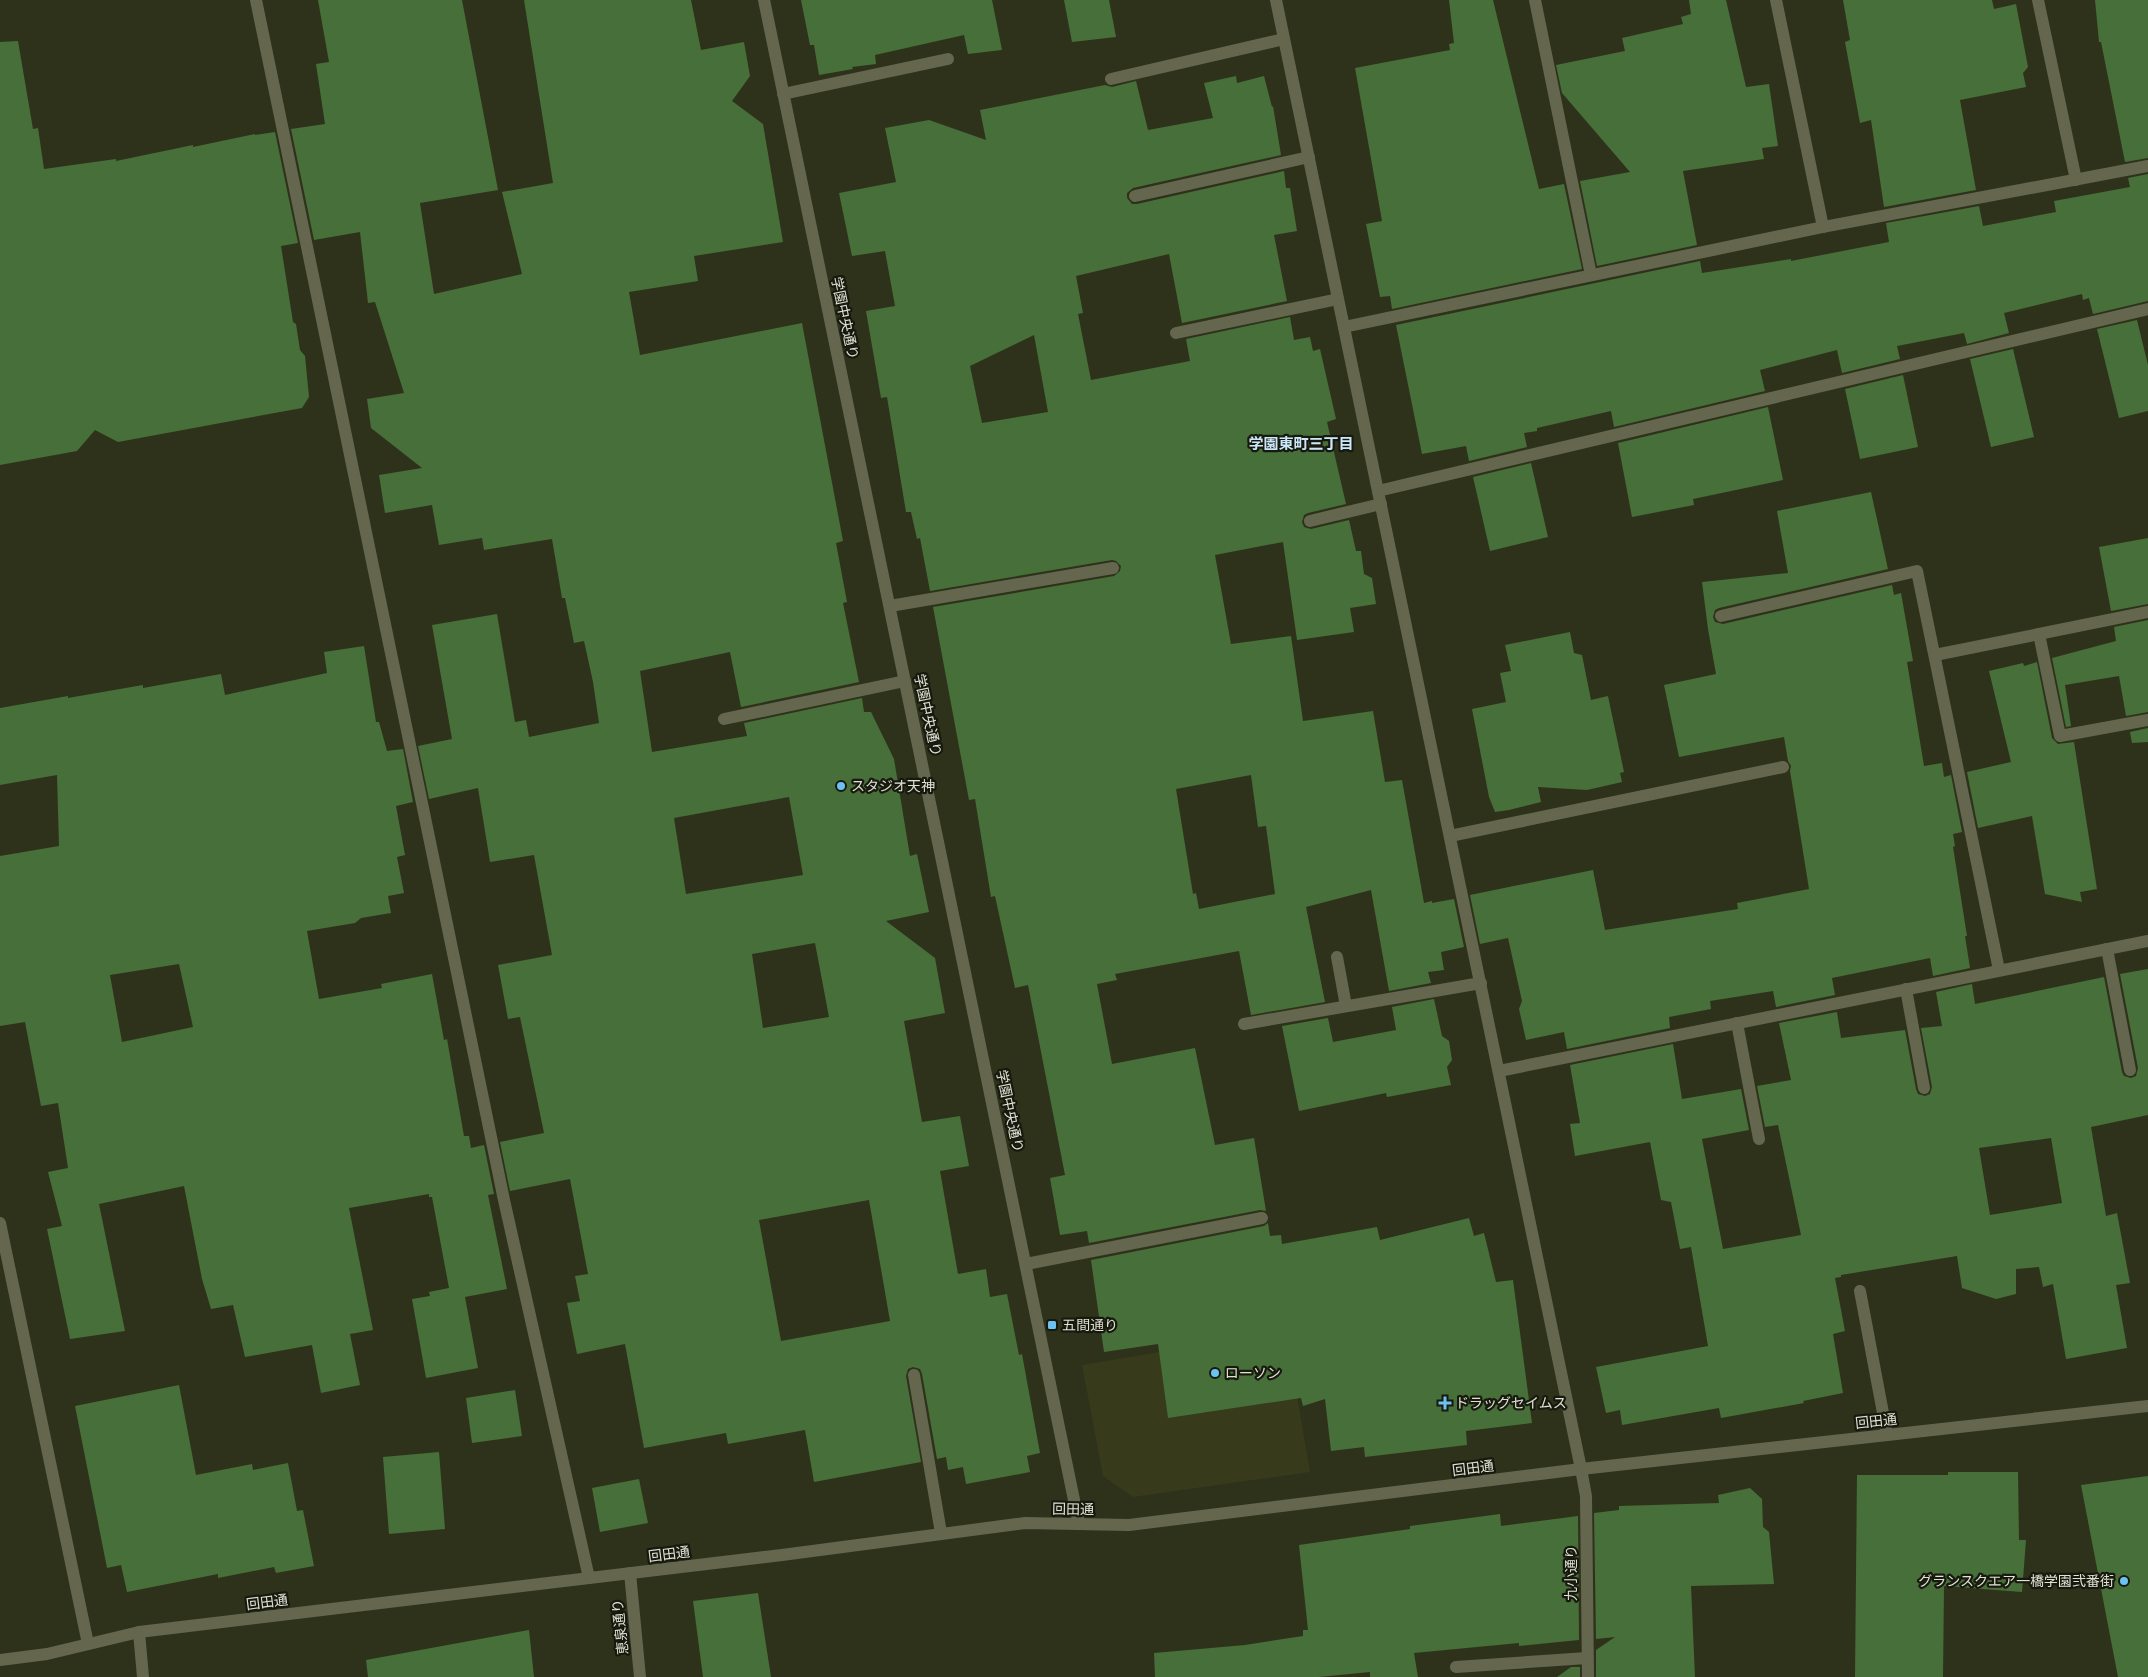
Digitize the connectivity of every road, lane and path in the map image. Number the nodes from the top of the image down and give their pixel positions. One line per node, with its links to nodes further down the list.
1 (256, 0): 60 (street)
2 (764, 0): 10 (street, 学園中央通り)
3 (1276, 0): 7 (street, 九小通り)
4 (1535, 0): 16 (street)
5 (1776, 0): 15 (street)
6 (2038, 0): 13 (street)
7 (1284, 39): 9 (street); 11 (street, 九小通り)
8 (948, 60): 10 (street)
9 (1111, 79)
10 (783, 94): 25 (street, 学園中央通り)
11 (1309, 157): 14 (street); 17 (street, 九小通り)
12 (2148, 166): 13 (street)
13 (2076, 180): 15 (street)
14 (1135, 196)
15 (1823, 227): 16 (street)
16 (1591, 275): 19 (street)
17 (1338, 299): 19 (street, 九小通り); 20 (street)
18 (2148, 310): 21 (street)
19 (1344, 326): 21 (street, 九小通り)
20 (1176, 333)
21 (1378, 491): 22 (street, 九小通り)
22 (1381, 504): 23 (street); 34 (street, 九小通り)
23 (1310, 521)
24 (1113, 568): 25 (street)
25 (890, 606): 30 (street, 学園中央通り)
26 (2148, 612): 28 (street)
27 (1721, 616): 29 (street)
28 (2040, 634): 29 (street); 32 (street)
29 (1935, 655): 38 (street)
30 (905, 681): 31 (street); 51 (street, 学園中央通り)
31 (724, 719)
32 (2148, 720)
33 (1783, 767): 34 (street)
34 (1450, 836): 39 (street, 九小通り)
35 (2148, 941): 36 (street)
36 (2107, 949): 38 (street); 44 (street)
37 (1336, 957): 41 (street)
38 (1999, 970): 40 (street)
39 (1481, 983): 41 (street); 45 (street, 九小通り)
40 (1906, 989): 42 (street); 46 (street)
41 (1346, 1006): 43 (street)
42 (1737, 1023): 45 (street); 47 (street)
43 (1244, 1024)
44 (2130, 1070)
45 (1499, 1071): 56 (street, 九小通り)
46 (1924, 1088)
47 (1759, 1138)
48 (1262, 1218): 51 (street)
49 (0, 1223): 50 (street)
50 (4, 1259): 62 (street)
51 (1026, 1264): 57 (street, 学園中央通り)
52 (1860, 1291): 55 (street)
53 (914, 1375): 58 (street)
54 (2148, 1406): 55 (street, 回田通)
55 (1887, 1434): 56 (street, 回田通)
56 (1581, 1469): 57 (street, 回田通); 63 (street, 九小通り)
57 (1080, 1524): 58 (street, 回田通)
58 (942, 1533): 59 (street, 回田通)
59 (630, 1573): 60 (street, 回田通); 67 (street, 恵泉通り)
60 (589, 1578): 61 (street, 回田通)
61 (139, 1632): 62 (street, 回田通); 66 (street)
62 (88, 1644): 64 (street, 回田通)
63 (1587, 1658): 65 (street); 68 (street, 九小通り)
64 (0, 1660)
65 (1456, 1667)
66 (143, 1677)
67 (640, 1677)
68 (1588, 1677)

